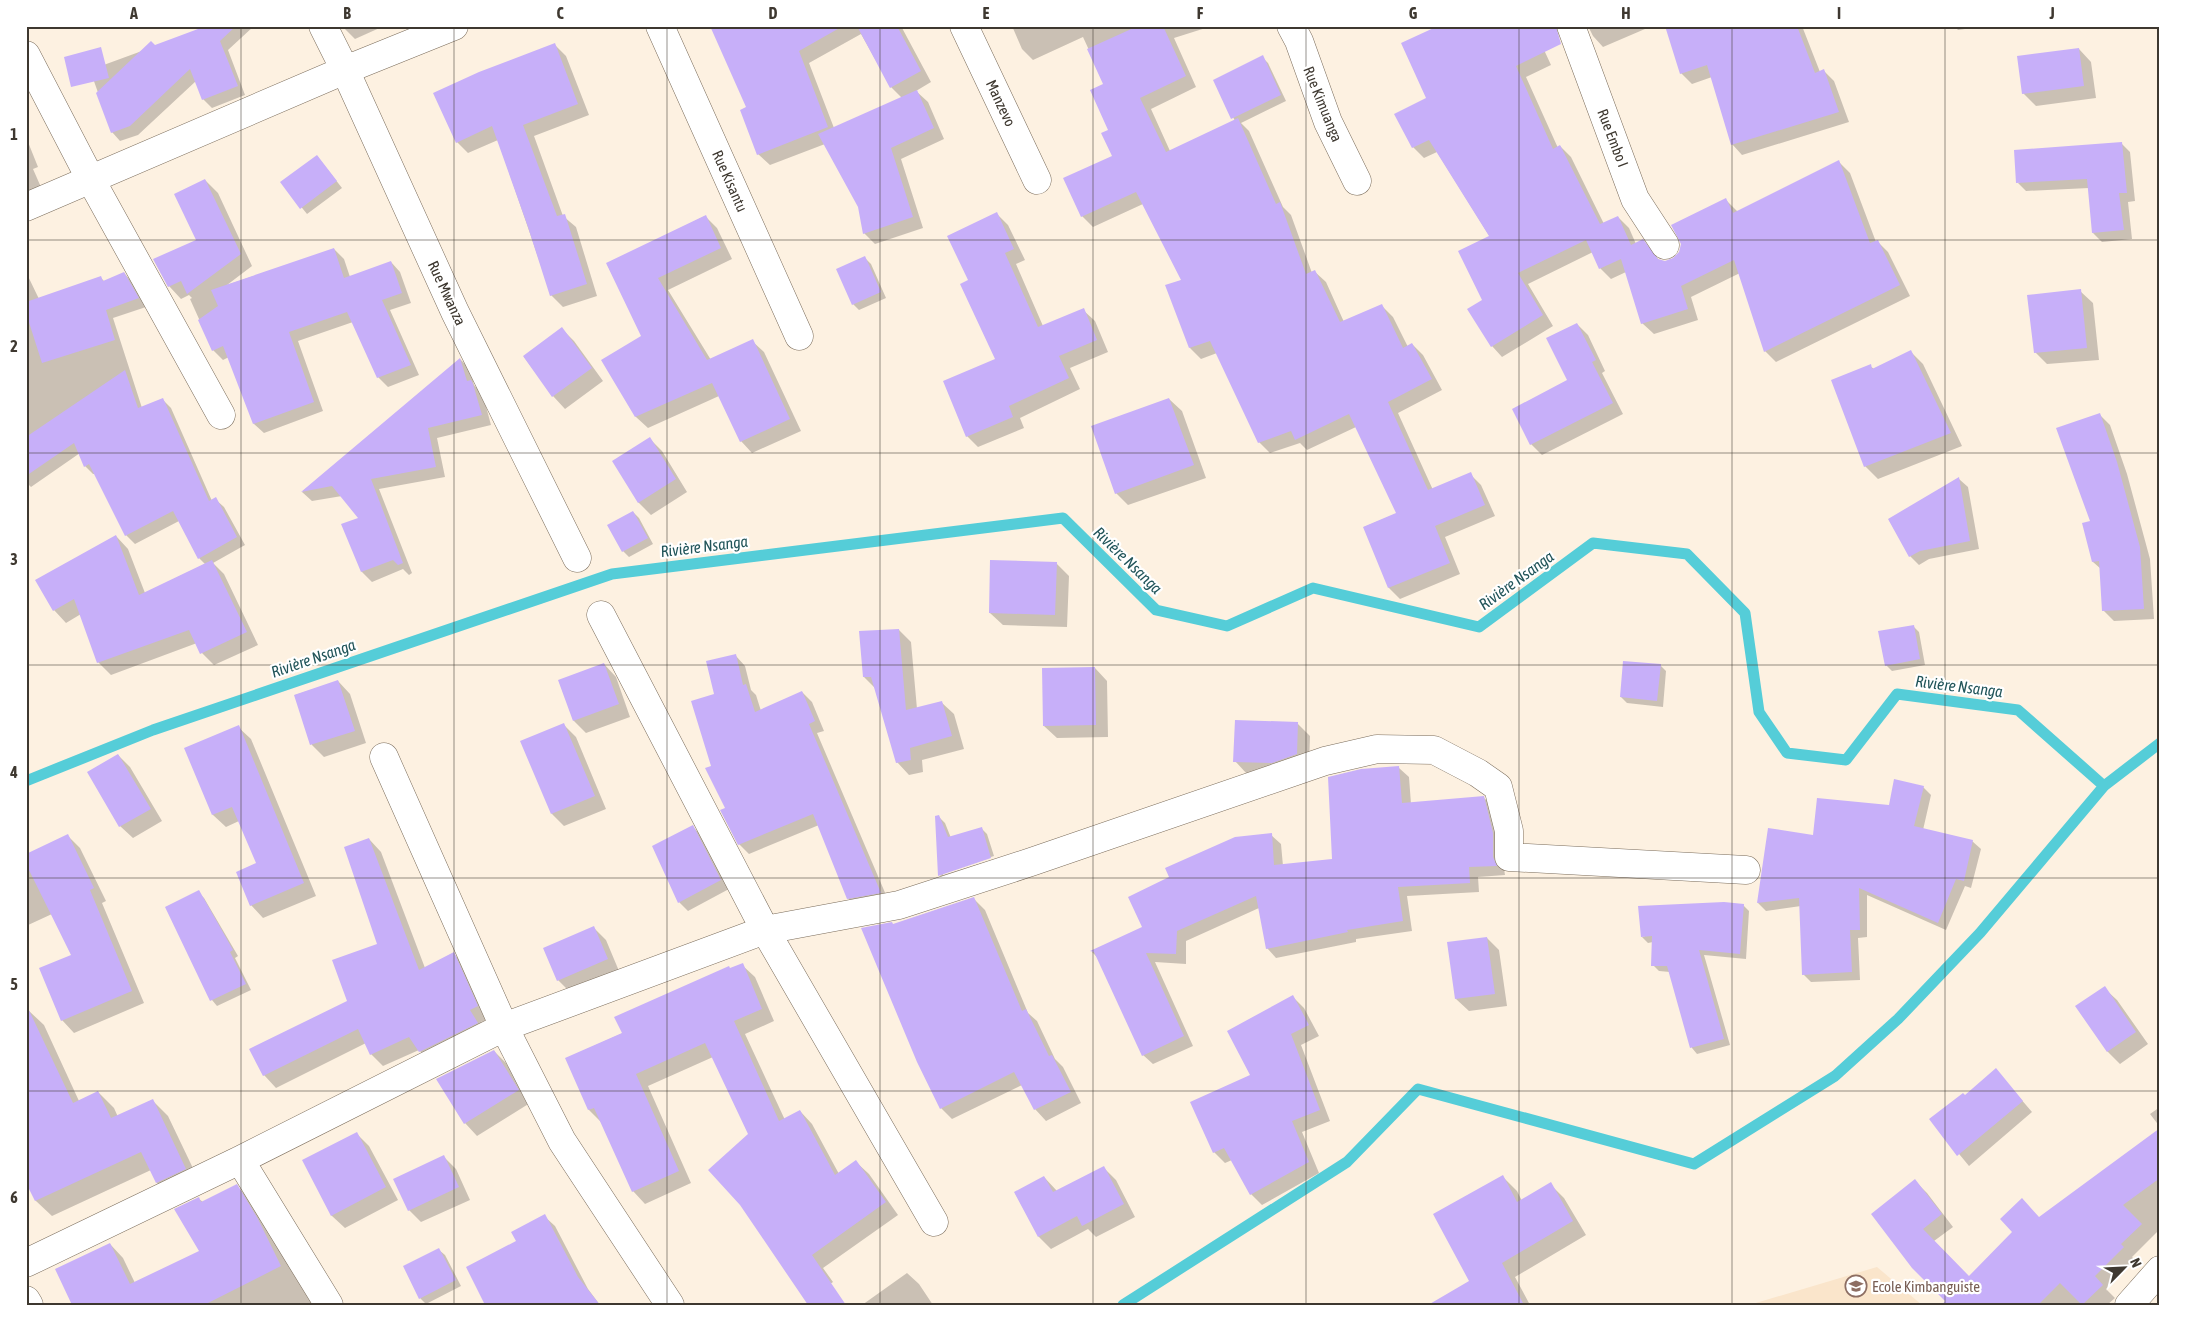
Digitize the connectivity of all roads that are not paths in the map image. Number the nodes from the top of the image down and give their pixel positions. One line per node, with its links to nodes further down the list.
1 (323, 26): 8 (street, Rue Mwanza)
2 (454, 26): 8 (street)
3 (660, 26): 14 (street, Rue Kisantu)
4 (964, 26): 10 (street, Manzevo)
5 (1291, 26): 11 (street, Rue Kimuanga)
6 (1570, 26): 13 (street, Rue Embo I)
7 (26, 55): 9 (street)
8 (345, 70): 9 (street); 16 (street, Rue Mwanza)
9 (91, 180): 12 (street); 15 (street)
10 (1037, 180)
11 (1357, 181)
12 (26, 207)
13 (1665, 245)
14 (799, 336)
15 (221, 415)
16 (577, 558)
17 (601, 615): 20 (street)
18 (384, 757): 21 (street)
19 (1746, 870): 20 (street)
20 (765, 930): 21 (street); 23 (street)
21 (504, 1027): 22 (street); 29 (street)
22 (240, 1160): 24 (street); 28 (street)
23 (934, 1222)
24 (26, 1263)
25 (2160, 1270): 30 (street)
26 (26, 1300): 27 (street)
27 (29, 1305)
28 (329, 1305)
29 (670, 1305)
30 (2129, 1305)

